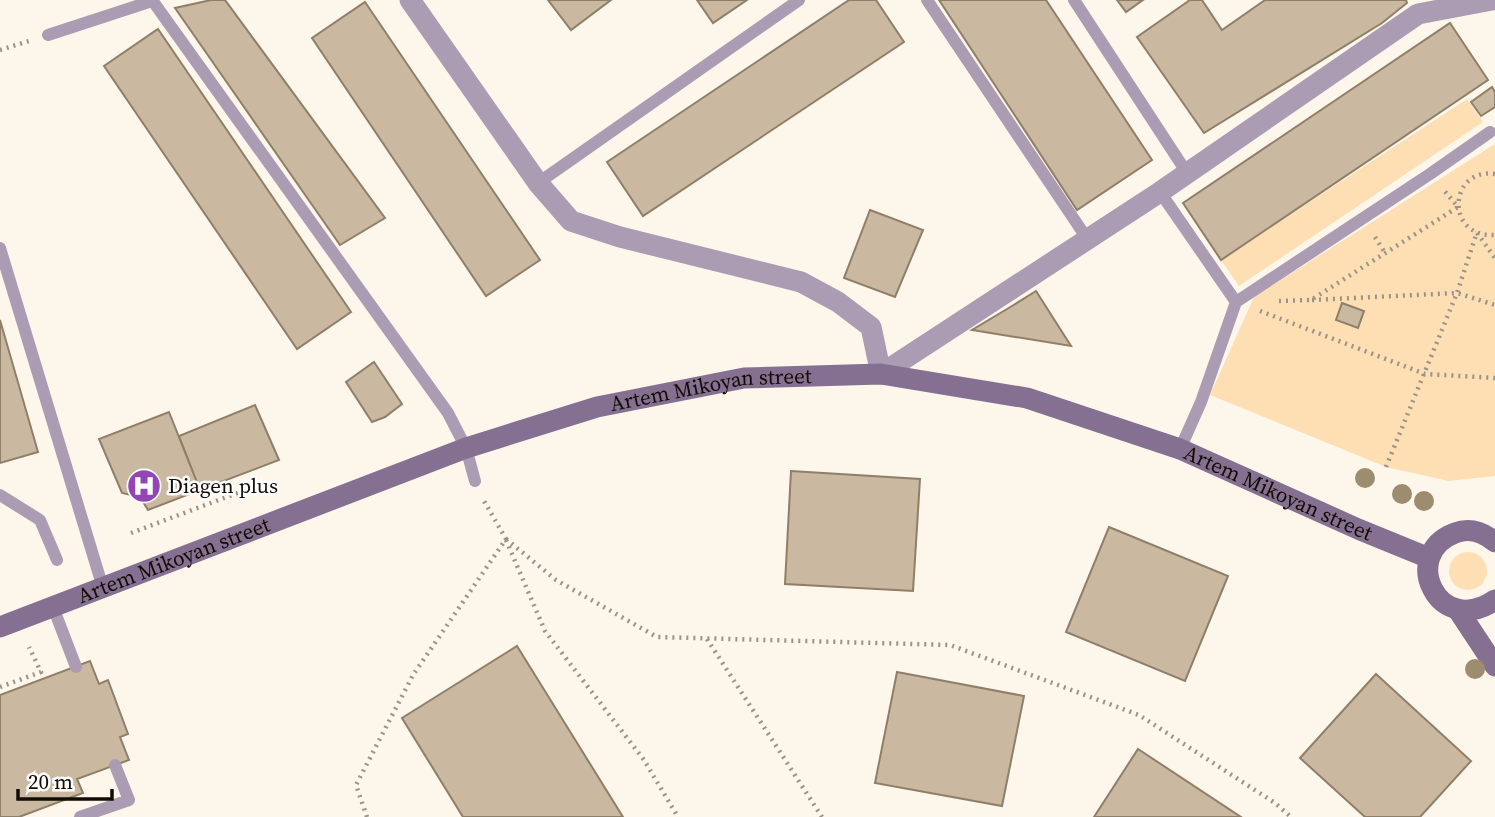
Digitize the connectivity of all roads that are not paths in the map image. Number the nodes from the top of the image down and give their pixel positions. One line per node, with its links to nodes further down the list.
1 (410, 0): 12 (street)
2 (799, 0): 12 (lane)
3 (927, 0): 14 (lane)
4 (1074, 0): 11 (lane)
5 (1493, 0): 7 (street); 8 (lane)
6 (152, 1): 9 (lane); 18 (lane)
7 (1439, 5): 11 (street)
8 (1495, 10)
9 (48, 35)
10 (1490, 132): 16 (lane)
11 (1187, 173): 13 (street)
12 (538, 183): 17 (street)
13 (1160, 192): 14 (street); 16 (lane)
14 (1088, 240): 17 (street)
15 (0, 248): 25 (lane)
16 (1236, 302): 19 (lane)
17 (881, 374): 18 (main road, Artem Mikoyan street); 19 (main road, Artem Mikoyan street)
18 (466, 448): 20 (lane); 25 (main road, Artem Mikoyan street)
19 (1180, 450): 23 (main road, Artem Mikoyan street)
20 (475, 481)
21 (0, 495): 24 (lane)
22 (1495, 542): 23 (main road)
23 (1429, 558): 28 (main road)
24 (57, 560)
25 (103, 588): 27 (main road, Artem Mikoyan street)
26 (1495, 600): 28 (main road)
27 (53, 607): 29 (main road, Artem Mikoyan street); 31 (lane)
28 (1458, 610): 30 (main road)
29 (0, 628)
30 (1495, 666)
31 (76, 667)
32 (115, 765): 33 (lane)
33 (79, 817)

